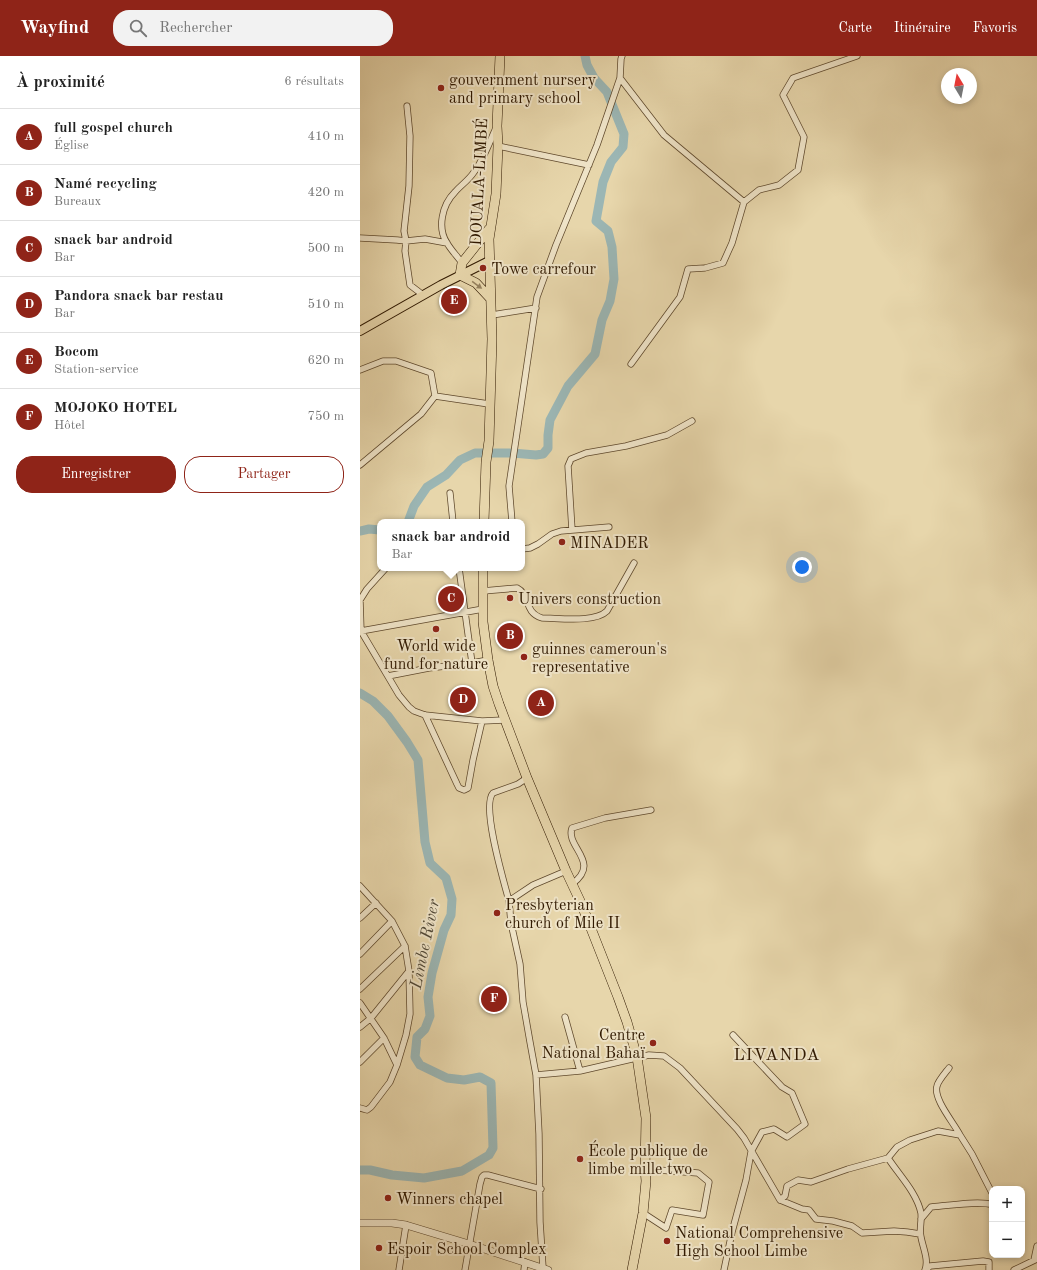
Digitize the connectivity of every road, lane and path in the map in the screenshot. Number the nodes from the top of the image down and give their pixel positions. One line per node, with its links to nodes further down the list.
1 (500, 56): 6 (highway, DOUALA-LIMBÉ)
2 (622, 56): 4 (street)
3 (857, 56): 9 (street)
4 (620, 78): 8 (street); 9 (street)
5 (407, 106): 12 (street)
6 (497, 126): 7 (highway, DOUALA-LIMBÉ); 13 (street)
7 (498, 146): 8 (street); 10 (highway, DOUALA-LIMBÉ)
8 (589, 165): 19 (street)
9 (744, 202): 22 (street)
10 (490, 228): 14 (highway, DOUALA-LIMBÉ); 15 (highway)
11 (360, 238): 12 (street)
12 (406, 241): 13 (street); 17 (street)
13 (447, 243): 15 (street)
14 (489, 261): 16 (main road); 18 (highway, DOUALA-LIMBÉ)
15 (462, 263): 16 (highway)
16 (460, 275): 17 (main road); 18 (highway, one-way to 18)
17 (423, 294): 21 (main road)
18 (490, 298): 20 (highway, DOUALA-LIMBÉ)
19 (536, 308): 20 (street); 31 (street)
20 (492, 315): 25 (highway, DOUALA-LIMBÉ)
21 (360, 331)
22 (631, 364)
23 (360, 370): 24 (street)
24 (435, 396): 25 (street); 27 (street)
25 (489, 404): 30 (highway, DOUALA-LIMBÉ)
26 (692, 421): 33 (street)
27 (360, 465)
28 (450, 493): 29 (street)
29 (453, 519)
30 (484, 519)
31 (512, 519)
32 (609, 527): 33 (street)
33 (572, 530): 34 (street)
34 (525, 549)
35 (634, 563): 39 (street)
36 (383, 571): 42 (street)
37 (459, 571): 41 (street)
38 (483, 571): 39 (highway)
39 (483, 591): 40 (highway)
40 (482, 609): 41 (street); 43 (highway)
41 (465, 612): 42 (street); 44 (street)
42 (361, 631): 45 (street)
43 (488, 660): 44 (street); 47 (highway)
44 (472, 664): 45 (street)
45 (388, 676): 46 (street)
46 (425, 715): 48 (street); 48 (street)
47 (504, 720): 48 (street); 49 (highway)
48 (482, 721)
49 (527, 778): 51 (highway); 54 (street)
50 (651, 810): 52 (street)
51 (566, 871): 52 (highway); 54 (street)
52 (572, 884): 68 (highway)
53 (360, 886): 55 (street)
54 (509, 901): 73 (street)
55 (376, 902): 56 (street); 57 (street)
56 (360, 918)
57 (392, 921): 58 (street); 59 (street)
58 (405, 946): 60 (street); 61 (street)
59 (360, 954)
60 (409, 971): 64 (street); 70 (street)
61 (360, 989)
62 (360, 1003): 64 (street)
63 (565, 1016): 72 (street)
64 (371, 1018): 65 (street); 67 (street)
65 (360, 1028)
66 (733, 1035): 76 (street)
67 (384, 1038): 69 (street); 70 (street)
68 (637, 1057): 72 (street); 76 (street); 78 (highway)
69 (360, 1062)
70 (397, 1065): 74 (street)
71 (949, 1068): 75 (street)
72 (580, 1071): 73 (street)
73 (536, 1075): 80 (street)
74 (360, 1108)
75 (960, 1135): 77 (street); 79 (street)
76 (751, 1152): 81 (street); 97 (street)
77 (888, 1158): 81 (street); 84 (street)
78 (645, 1169): 83 (highway); 83 (street)
79 (989, 1187)
80 (541, 1189): 88 (street); 92 (street)
81 (780, 1200): 87 (street)
82 (989, 1204): 84 (street)
83 (643, 1213): 96 (highway)
84 (921, 1219): 87 (street)
85 (360, 1222): 86 (street)
86 (406, 1225): 88 (street); 93 (street)
87 (920, 1234): 98 (street)
88 (469, 1244): 91 (street); 94 (street)
89 (1037, 1246): 90 (street)
90 (1036, 1260): 100 (street)
91 (525, 1262): 92 (street); 95 (street)
92 (545, 1269)
93 (399, 1270)
94 (465, 1270)
95 (524, 1270)
96 (632, 1270)
97 (724, 1270)
98 (925, 1270): 99 (street)
99 (989, 1270)
100 (1014, 1270)

